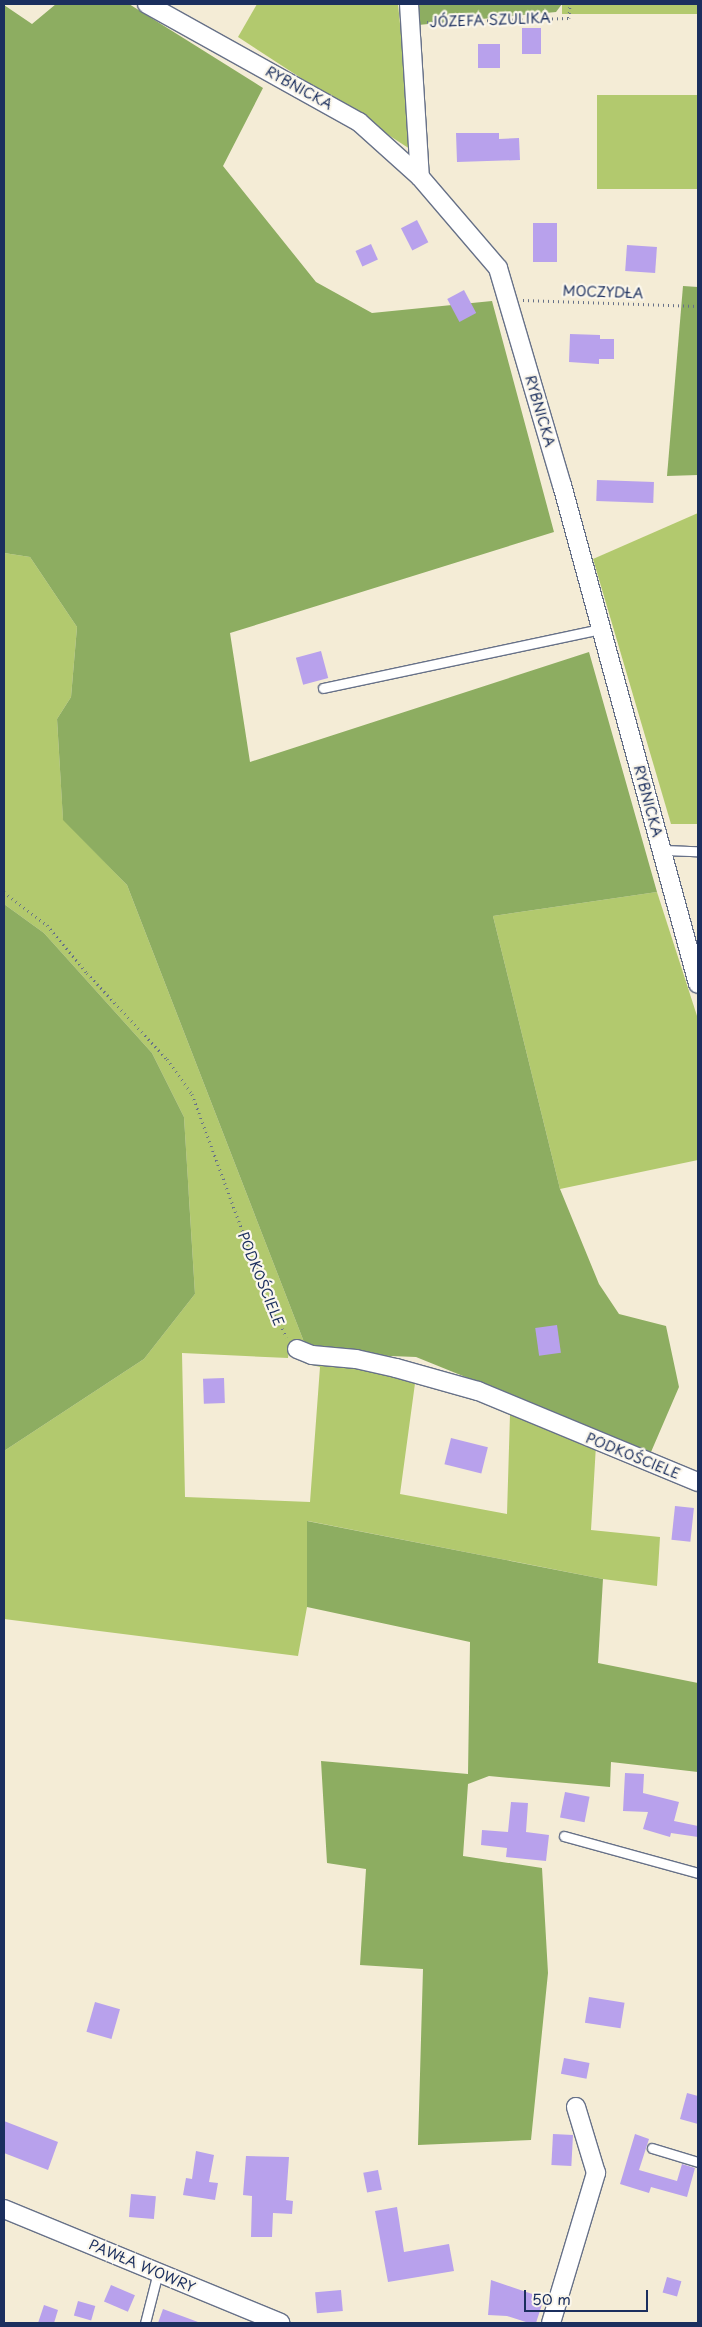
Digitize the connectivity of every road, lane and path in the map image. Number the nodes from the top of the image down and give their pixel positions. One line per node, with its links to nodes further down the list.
1 (147, 4): 5 (street, RYBNICKA)
2 (409, 4): 4 (street, JÓZEFA SZULIKA)
3 (570, 4): 4 (path, JÓZEFA SZULIKA)
4 (410, 22): 5 (street, JÓZEFA SZULIKA)
5 (420, 177): 6 (street, RYBNICKA)
6 (507, 299): 7 (path, MOCZYDŁA); 8 (street, RYBNICKA)
7 (698, 306)
8 (601, 630): 9 (lane); 10 (street, RYBNICKA)
9 (323, 688)
10 (662, 850): 11 (lane); 13 (street, RYBNICKA)
11 (698, 851)
12 (4, 892): 14 (path, PODKOŚCIELE)
13 (698, 984)
14 (297, 1349): 15 (street, PODKOŚCIELE)
15 (698, 1482)
16 (564, 1836): 17 (lane)
17 (698, 1873)
18 (576, 2107): 25 (street)
19 (652, 2148): 20 (lane)
20 (698, 2162)
21 (4, 2209): 22 (street, PAWŁA WOWRY)
22 (158, 2272): 23 (lane); 24 (street, PAWŁA WOWRY)
23 (145, 2323)
24 (280, 2323)
25 (551, 2323)

